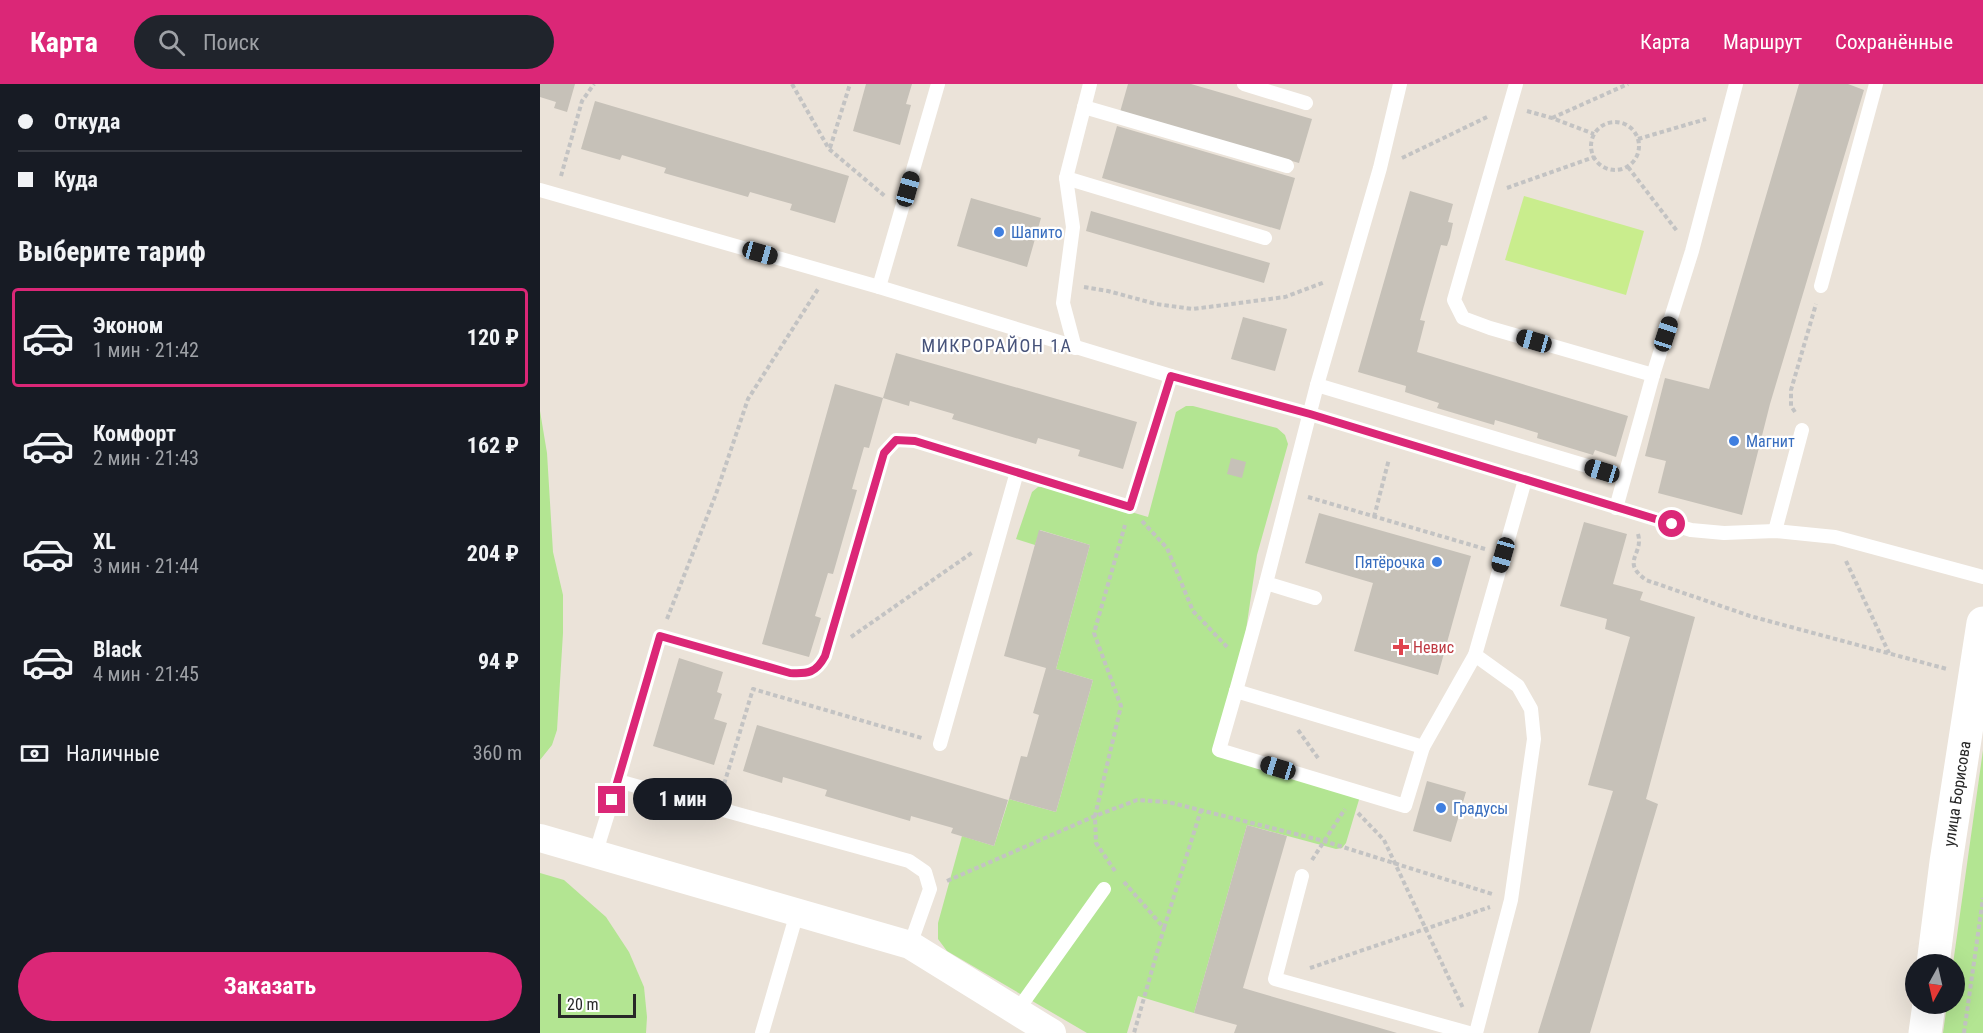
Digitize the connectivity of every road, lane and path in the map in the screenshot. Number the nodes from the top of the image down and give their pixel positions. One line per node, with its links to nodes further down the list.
1 (594, 84): 26 (path)
2 (792, 84): 19 (path)
3 (850, 84): 19 (path)
4 (938, 84): 28 (lane)
5 (1090, 84): 14 (lane)
6 (1244, 84): 12 (lane)
7 (1400, 84): 23 (lane)
8 (1516, 84): 13 (lane)
9 (1628, 84): 16 (path)
10 (1736, 84): 15 (lane)
11 (1876, 84): 35 (lane)
12 (1306, 103)
13 (1510, 106): 16 (path); 23 (path); 27 (lane)
14 (1084, 107): 21 (lane); 24 (lane)
15 (1730, 112): 18 (path); 30 (lane)
16 (1552, 118): 17 (path)
17 (1594, 134): 18 (path); 20 (path)
18 (1638, 139): 22 (path)
19 (829, 149): 28 (path)
20 (1594, 157): 22 (path); 27 (path)
21 (1287, 166)
22 (1628, 167): 30 (path)
23 (1380, 168): 32 (lane)
24 (1066, 178): 29 (lane); 33 (lane)
25 (540, 190): 26 (lane)
26 (556, 194): 31 (lane)
27 (1484, 196): 40 (lane)
28 (902, 210): 36 (lane)
29 (1265, 238)
30 (1692, 251): 40 (lane)
31 (829, 273): 36 (lane); 37 (path)
32 (1349, 273): 33 (path); 42 (lane)
33 (1066, 284): 39 (lane)
34 (807, 286): 37 (path)
35 (1821, 286): 44 (path)
36 (879, 287): 39 (lane)
37 (818, 289): 38 (path); 62 (path)
38 (829, 293)
39 (1074, 348): 41 (lane)
40 (1653, 375): 47 (lane)
41 (1171, 376): 43 (lane); 50 (lane)
42 (1317, 385): 43 (lane); 47 (lane)
43 (1310, 414): 48 (lane); 49 (lane)
44 (1802, 430): 54 (lane)
45 (1400, 460): 52 (path)
46 (1017, 472): 50 (lane); 55 (lane); 65 (lane)
47 (1624, 477): 51 (lane)
48 (1525, 480): 51 (lane); 57 (lane)
49 (1290, 492): 52 (path); 59 (lane)
50 (1130, 507): 74 (path)
51 (1616, 508): 54 (lane)
52 (1374, 517): 57 (path)
53 (1635, 529): 63 (path)
54 (1775, 531): 56 (lane)
55 (998, 535): 65 (path); 68 (lane)
56 (1835, 537): 58 (lane); 63 (path)
57 (1503, 555): 64 (lane)
58 (1983, 577)
59 (1266, 583): 60 (lane); 67 (lane)
60 (1315, 598)
61 (1983, 623): 66 (street, улица Борисова)
62 (660, 636): 65 (lane); 70 (lane)
63 (1889, 653): 66 (path)
64 (1475, 655): 69 (lane); 82 (lane)
65 (825, 656)
66 (1975, 677): 86 (street, улица Борисова)
67 (1236, 691): 69 (lane); 69 (lane)
68 (940, 744): 72 (path)
69 (1423, 747)
70 (618, 781): 72 (lane); 77 (lane)
71 (1349, 803): 76 (path)
72 (717, 807): 79 (lane)
73 (1201, 810): 74 (path); 76 (path); 84 (path)
74 (1095, 816): 79 (path); 84 (path)
75 (540, 838): 77 (street)
76 (1324, 841): 78 (path); 82 (path)
77 (596, 855): 83 (street)
78 (1302, 876): 87 (lane)
79 (930, 889): 85 (lane)
80 (1104, 889): 88 (lane)
81 (1983, 898): 96 (path)
82 (1511, 900): 87 (path); 94 (lane)
83 (797, 913): 85 (street); 90 (lane)
84 (1164, 928): 92 (path)
85 (910, 945): 88 (street)
86 (1935, 954)
87 (1275, 979): 93 (lane)
88 (1017, 1011): 91 (street)
89 (1928, 1014): 95 (street)
90 (762, 1033)
91 (1052, 1033)
92 (1134, 1033)
93 (1469, 1033)
94 (1476, 1033)
95 (1925, 1033)
96 (1964, 1033)

